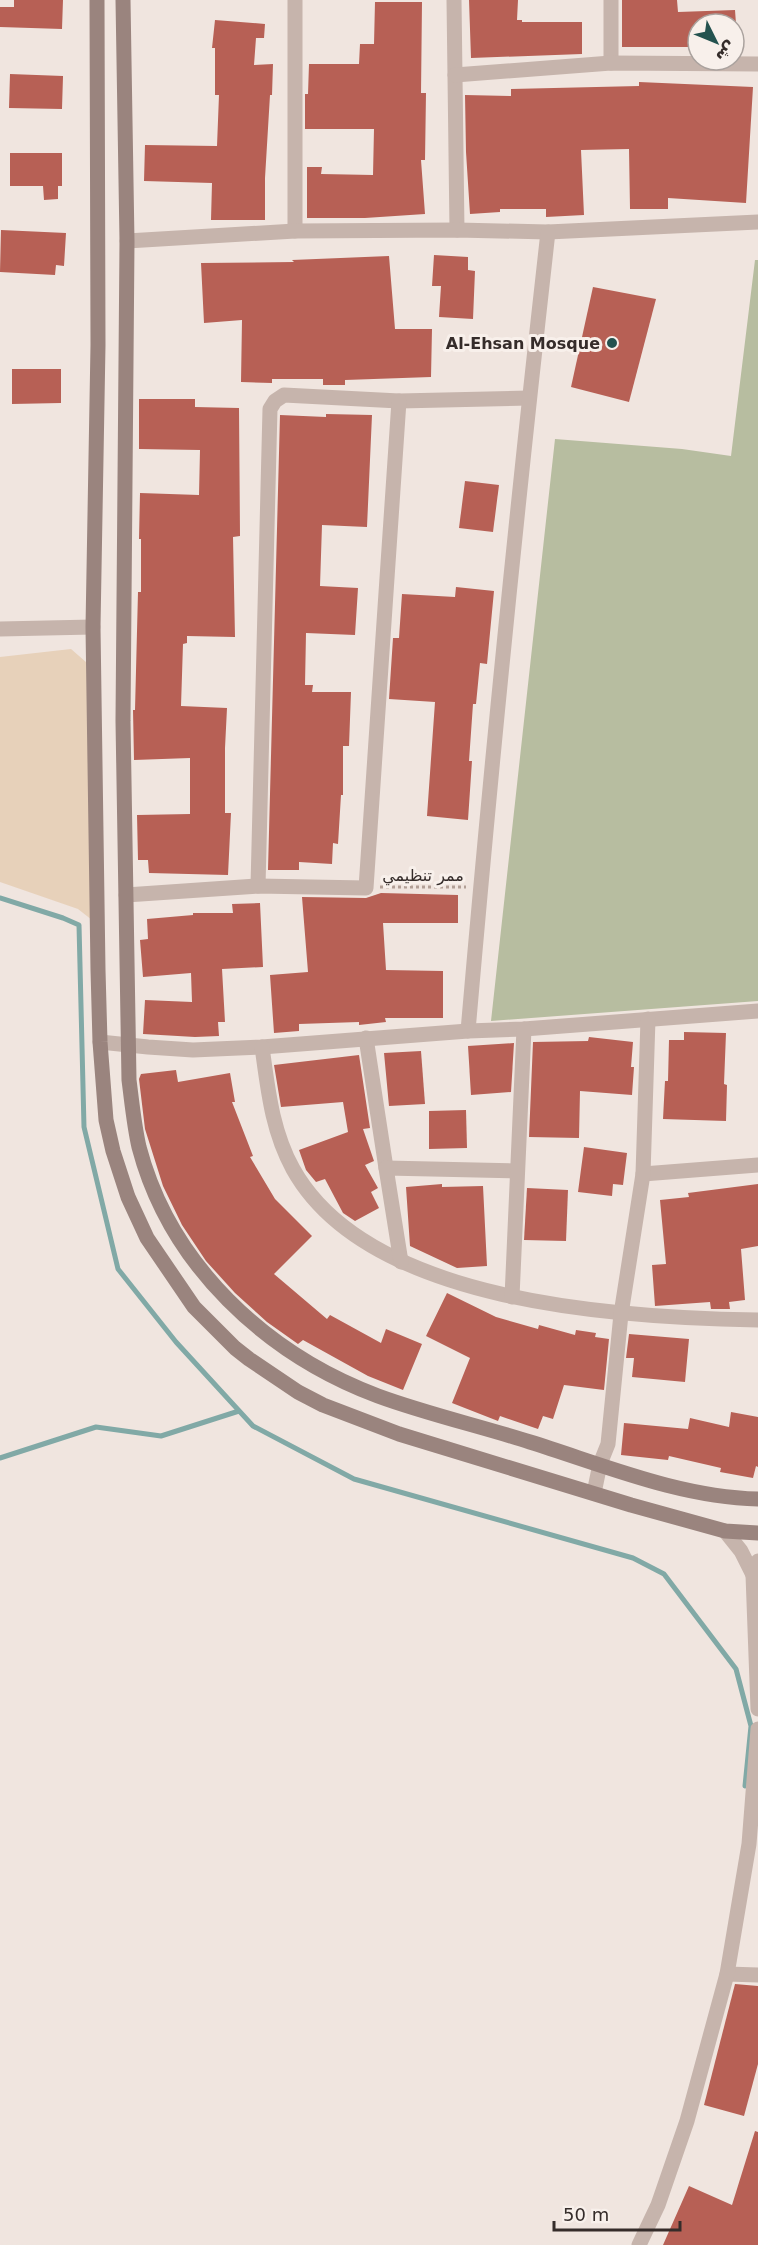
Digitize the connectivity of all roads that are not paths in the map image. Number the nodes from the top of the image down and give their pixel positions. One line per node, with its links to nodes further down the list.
1 (97, 0): 16 (street)
2 (123, 0): 13 (street)
3 (295, 0): 11 (street)
4 (454, 0): 8 (street)
5 (612, 0): 6 (street)
6 (611, 63): 7 (street); 8 (street)
7 (758, 64)
8 (455, 75): 10 (street)
9 (758, 222): 12 (street)
10 (457, 230): 11 (street); 12 (street)
11 (295, 231): 13 (street)
12 (548, 232): 14 (street)
13 (127, 241): 19 (street)
14 (529, 398): 15 (street); 23 (street)
15 (399, 401): 18 (street); 18 (street)
16 (93, 627): 17 (street); 25 (street)
17 (0, 629)
18 (258, 886): 19 (street)
19 (126, 895): 26 (street)
20 (758, 1011): 21 (street)
21 (648, 1018): 22 (street); 31 (street)
22 (524, 1029): 23 (street); 30 (street)
23 (468, 1031): 24 (street)
24 (366, 1038): 27 (street); 29 (street)
25 (99, 1042): 26 (street); 37 (street)
26 (129, 1044): 27 (street); 36 (street)
27 (262, 1047): 32 (street)
28 (758, 1165): 31 (street)
29 (386, 1168): 30 (street); 32 (street)
30 (516, 1171): 33 (street)
31 (643, 1174): 34 (street)
32 (401, 1262): 33 (street)
33 (512, 1297): 34 (street)
34 (621, 1314): 35 (street); 36 (street)
35 (758, 1320)
36 (600, 1464): 37 (street); 38 (street)
37 (594, 1493): 39 (street)
38 (758, 1499)
39 (725, 1531): 40 (street); 41 (street)
40 (758, 1533)
41 (755, 1568): 42 (street)
42 (758, 1709)
43 (758, 1729): 44 (street)
44 (727, 1974): 45 (street); 46 (street)
45 (758, 1975)
46 (639, 2245)

